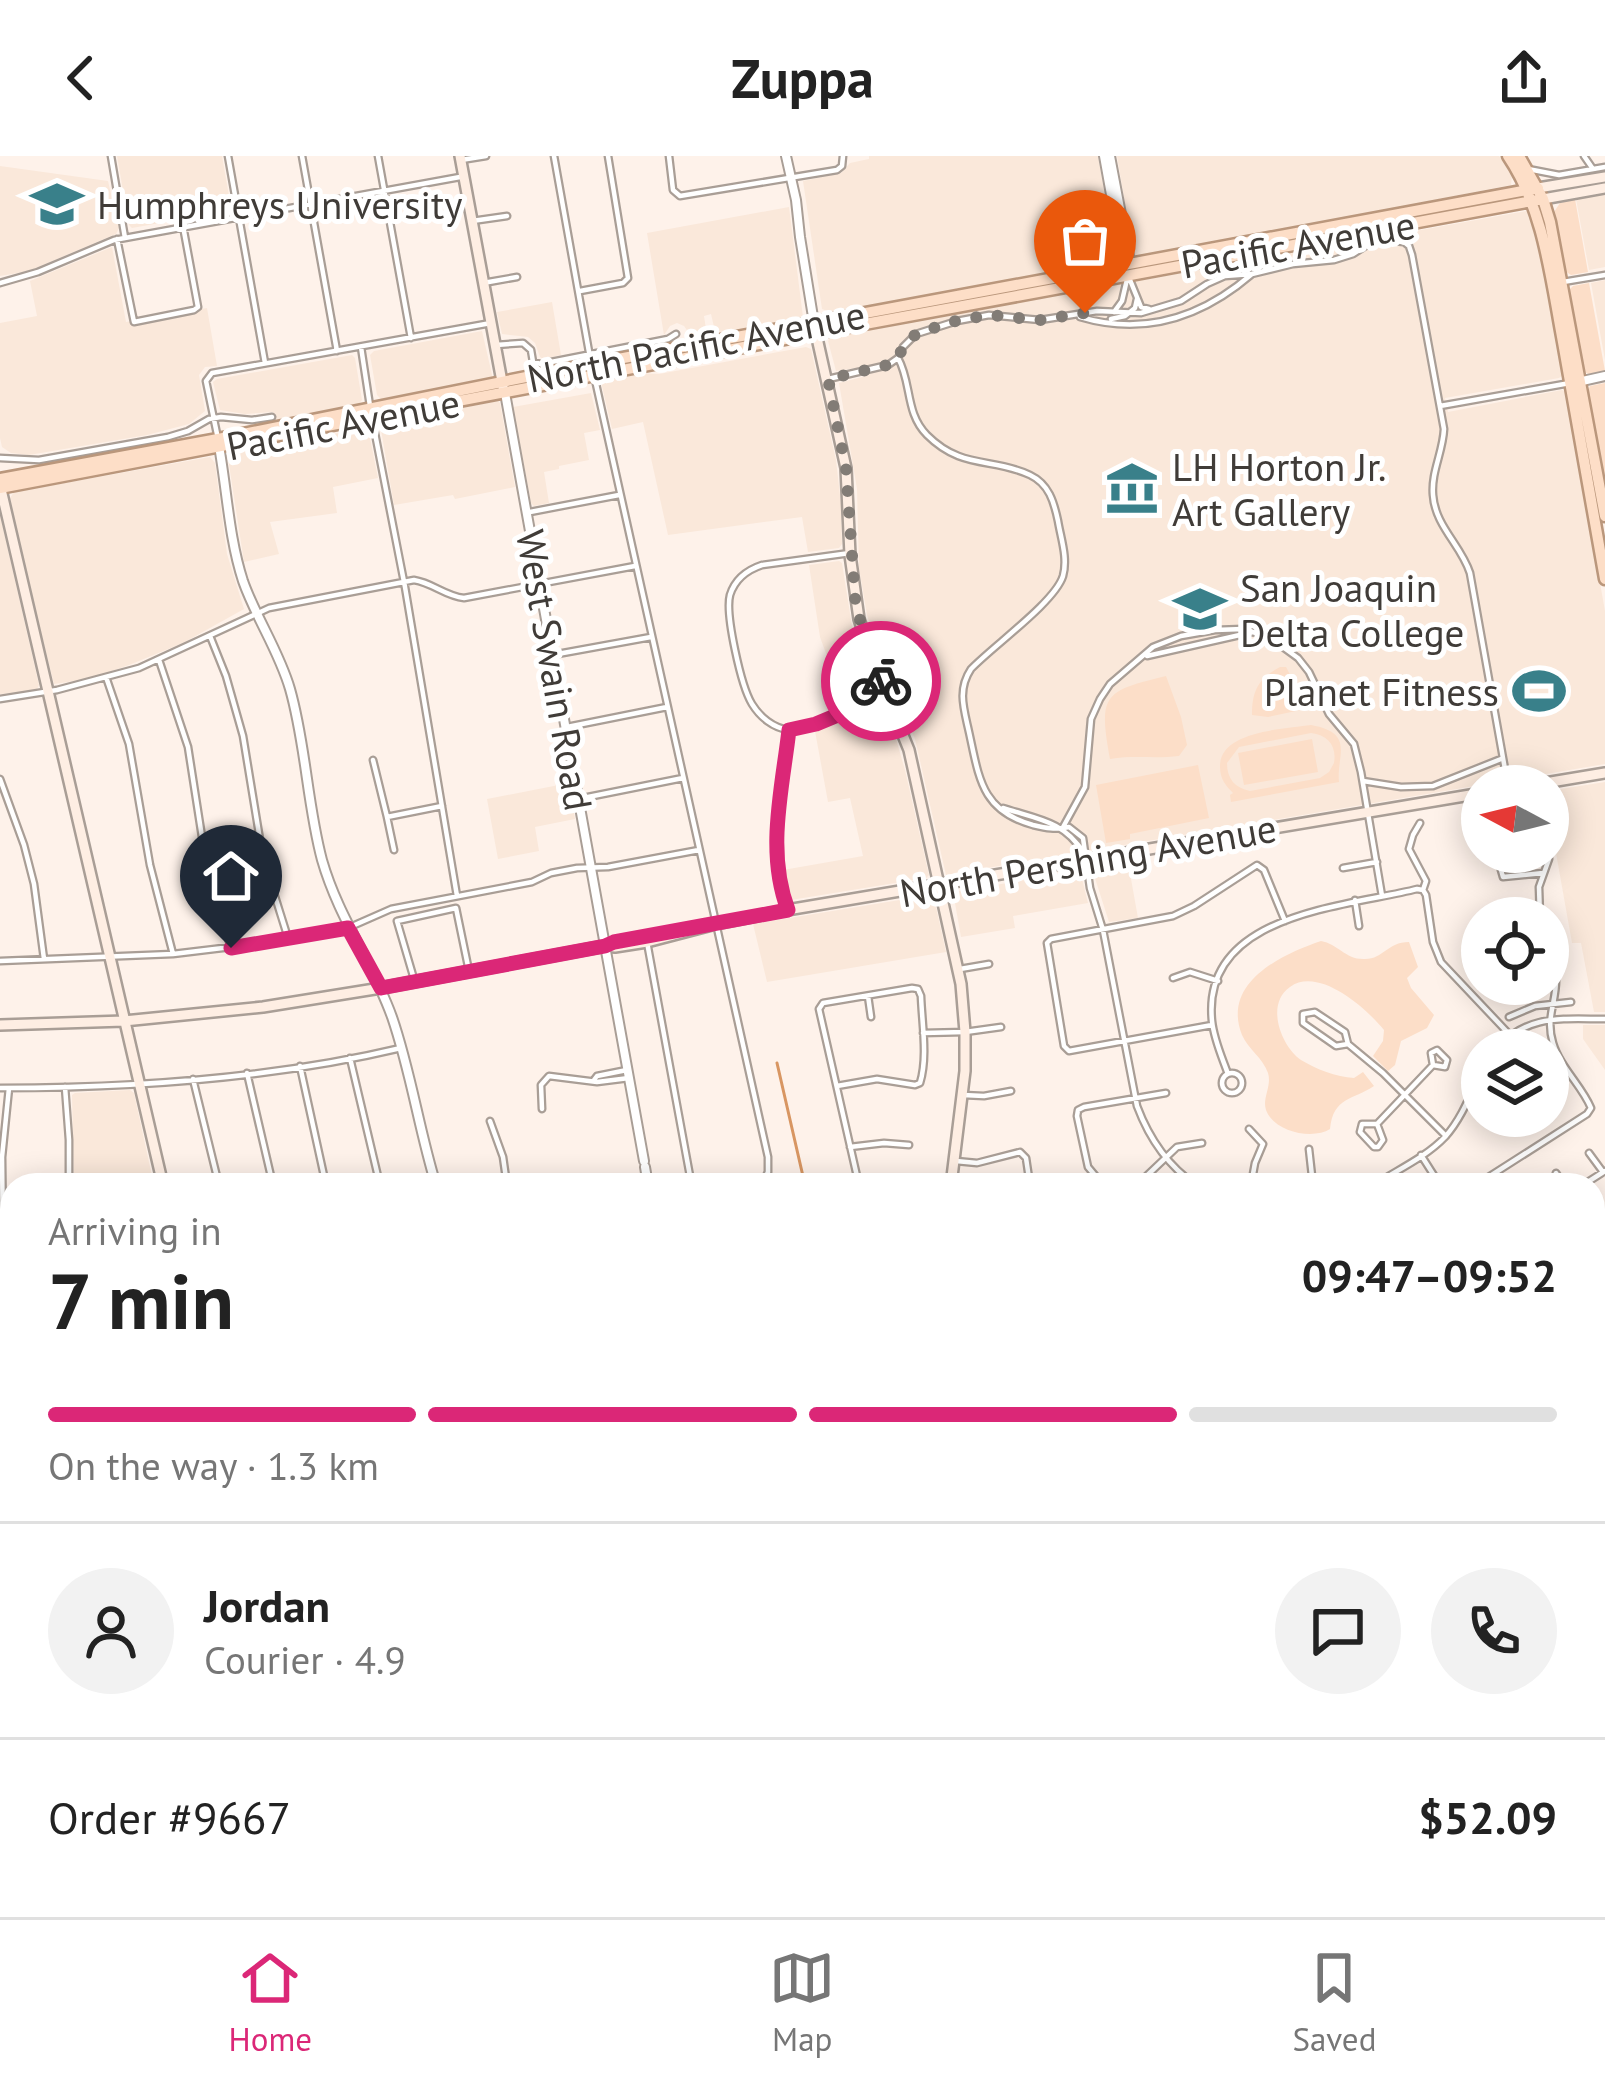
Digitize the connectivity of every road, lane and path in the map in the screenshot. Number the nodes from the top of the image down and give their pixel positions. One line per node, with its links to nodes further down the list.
1 (111, 156): 31 (street)
2 (228, 156): 26 (street)
3 (302, 156): 25 (street)
4 (378, 156): 23 (street)
5 (486, 156): 15 (street)
6 (554, 156): 40 (street)
7 (608, 156): 40 (street)
8 (669, 156): 20 (street)
9 (786, 156): 20 (street)
10 (843, 156): 20 (street)
11 (1107, 156): 33 (street)
12 (1508, 156): 24 (main road)
13 (1519, 156): 17 (main road)
14 (1584, 156): 18 (street)
15 (461, 158): 19 (main road, West Swain Road)
16 (1605, 167): 18 (street)
17 (1528, 169): 18 (street); 24 (main road)
18 (1593, 169)
19 (464, 176): 23 (street); 28 (main road, West Swain Road)
20 (792, 177): 50 (street)
21 (1605, 177): 24 (main road, North Pacific Avenue)
22 (1605, 188): 24 (main road, Pacific Avenue)
23 (384, 190): 25 (street); 52 (street)
24 (1535, 195): 30 (main road, North Pacific Avenue); 32 (main road, Pacific Avenue); 38 (main road); 63 (main road)
25 (310, 204): 26 (street); 56 (street)
26 (238, 216): 29 (street); 59 (street)
27 (507, 216): 28 (street)
28 (472, 221): 39 (main road, West Swain Road)
29 (183, 226): 31 (street); 31 (street)
30 (1307, 232): 32 (main road); 33 (main road, North Pacific Avenue)
31 (121, 238): 37 (street)
32 (1263, 250): 33 (main road, Pacific Avenue)
33 (1128, 270): 41 (street); 42 (street); 50 (main road, North Pacific Avenue)
34 (1252, 274): 43 (street); 49 (street); 65 (street)
35 (1605, 275): 38 (street)
36 (517, 278): 39 (street)
37 (0, 283)
38 (1562, 283): 63 (main road)
39 (483, 284): 48 (main road, West Swain Road)
40 (578, 291): 60 (street)
41 (1137, 299): 43 (street); 45 (street)
42 (1122, 301): 44 (street); 45 (street)
43 (1150, 309): 45 (street)
44 (1114, 312): 45 (street); 46 (street)
45 (1126, 314): 47 (street); 49 (street)
46 (1075, 315): 47 (street); 57 (street)
47 (1100, 321): 49 (street)
48 (490, 323): 52 (street); 54 (main road, West Swain Road)
49 (1134, 324)
50 (815, 328): 53 (main road, North Pacific Avenue); 58 (main road, Pacific Avenue); 62 (main road)
51 (676, 334): 60 (street)
52 (411, 338): 55 (street)
53 (711, 342): 58 (main road); 60 (main road, North Pacific Avenue)
54 (495, 345): 60 (street); 64 (main road, West Swain Road)
55 (361, 347): 56 (street); 66 (street)
56 (338, 351): 59 (street)
57 (898, 358): 62 (street); 108 (street)
58 (675, 360): 60 (main road, Pacific Avenue)
59 (265, 364): 68 (street)
60 (591, 365): 64 (main road, North Pacific Avenue); 64 (main road, Pacific Avenue); 72 (street)
61 (1605, 376): 63 (street)
62 (828, 379): 75 (main road)
63 (1575, 382): 65 (street); 74 (main road); 77 (main road)
64 (503, 388): 66 (main road, North Pacific Avenue); 73 (street, West Swain Road)
65 (1440, 406): 94 (street)
66 (371, 414): 69 (main road, North Pacific Avenue); 78 (street)
67 (272, 417): 68 (street)
68 (214, 418): 69 (street); 70 (street)
69 (218, 443): 71 (main road, Pacific Avenue); 80 (street)
70 (0, 458)
71 (0, 485): 88 (main road)
72 (619, 495): 73 (street); 76 (street)
73 (526, 512): 79 (street, West Swain Road)
74 (1605, 516)
75 (850, 553): 89 (main road); 93 (street)
76 (635, 566): 79 (street); 83 (street)
77 (1605, 579)
78 (403, 582): 79 (street); 80 (street); 104 (street)
79 (539, 584): 84 (street, West Swain Road)
80 (257, 612): 82 (street); 127 (street)
81 (1253, 632): 85 (street); 85 (street); 101 (street)
82 (210, 636): 86 (street); 130 (street)
83 (651, 637): 84 (street); 91 (street)
84 (552, 656): 92 (street, West Swain Road)
85 (1144, 657): 108 (street)
86 (160, 659): 87 (street); 133 (street)
87 (106, 677): 88 (street); 134 (street)
88 (49, 692): 90 (street); 135 (main road)
89 (888, 694): 93 (street); 117 (main road)
90 (0, 699)
91 (668, 707): 92 (street); 98 (street)
92 (565, 727): 103 (street, West Swain Road)
93 (789, 730): 123 (street)
94 (1503, 758): 96 (street); 101 (street)
95 (373, 760): 106 (street)
96 (1504, 765)
97 (1605, 773): 100 (main road)
98 (683, 778): 103 (street); 110 (street)
99 (0, 779): 137 (street)
100 (1569, 780)
101 (1363, 781): 105 (street)
102 (1461, 796): 105 (main road, North Pershing Avenue)
103 (578, 799): 113 (street, West Swain Road)
104 (442, 806): 106 (street); 119 (street)
105 (1368, 812): 111 (main road, North Pershing Avenue); 112 (street)
106 (387, 817): 109 (street)
107 (1420, 823): 118 (street)
108 (1062, 829): 111 (street)
109 (394, 850)
110 (699, 850): 113 (street); 125 (street)
111 (1084, 856): 117 (main road, North Pershing Avenue); 129 (street)
112 (1377, 862): 114 (street); 120 (street)
113 (591, 868): 119 (street); 132 (street, West Swain Road)
114 (1343, 868)
115 (1502, 873): 116 (street)
116 (1543, 873): 121 (street)
117 (940, 885): 123 (main road, North Pershing Avenue); 139 (main road)
118 (1423, 890): 120 (street); 156 (street)
119 (458, 896): 127 (street)
120 (1382, 896): 122 (street)
121 (1538, 897)
122 (1355, 900): 124 (street); 126 (street)
123 (788, 910): 125 (main road, North Pershing Avenue)
124 (1285, 921): 129 (street); 142 (street)
125 (716, 924): 128 (main road, North Pershing Avenue); 206 (street)
126 (1359, 926)
127 (348, 928): 130 (street); 144 (street)
128 (694, 929): 131 (main road, North Pershing Avenue); 132 (main road, North Pershing Avenue)
129 (1103, 930): 160 (street); 160 (street)
130 (289, 940): 133 (street)
131 (647, 941): 132 (main road, North Pershing Avenue); 205 (street)
132 (605, 946): 140 (main road, North Pershing Avenue); 167 (street, West Swain Road)
133 (231, 948): 134 (street)
134 (173, 954): 135 (street)
135 (110, 958): 137 (street); 152 (main road)
136 (0, 961): 137 (street)
137 (44, 961)
138 (989, 964): 139 (street)
139 (958, 970): 158 (main road)
140 (469, 971): 143 (main road, North Pershing Avenue); 143 (street)
141 (1173, 978): 142 (street)
142 (1218, 981): 154 (street)
143 (415, 982): 144 (main road, North Pershing Avenue)
144 (381, 988): 152 (main road, North Pershing Avenue); 162 (street)
145 (868, 997): 148 (street); 159 (street); 172 (street)
146 (1571, 1002): 147 (street)
147 (1551, 1006): 149 (street); 151 (street)
148 (872, 1017)
149 (1509, 1017)
150 (1605, 1018): 151 (street)
151 (1549, 1020): 157 (street); 217 (street)
152 (124, 1021): 153 (main road, North Pershing Avenue); 170 (main road)
153 (0, 1025)
154 (1212, 1025): 160 (street); 168 (street)
155 (1001, 1027): 158 (street)
156 (1504, 1029)
157 (1520, 1029)
158 (965, 1032): 159 (street); 177 (main road)
159 (923, 1034): 172 (street)
160 (1124, 1041): 179 (street)
161 (1348, 1044): 161 (street); 178 (street)
162 (401, 1048): 163 (street); 202 (street)
163 (350, 1058): 165 (street); 201 (street)
164 (1433, 1065): 178 (street)
165 (300, 1066): 166 (street); 200 (street)
166 (248, 1073): 169 (street); 199 (street)
167 (628, 1074): 180 (street); 204 (street, West Swain Road)
168 (1228, 1074)
169 (193, 1079): 170 (street); 198 (street)
170 (139, 1083): 171 (street); 197 (main road)
171 (65, 1087): 174 (street); 196 (street)
172 (837, 1087): 188 (street)
173 (0, 1088): 174 (street)
174 (9, 1088): 195 (street)
175 (1011, 1091): 177 (street)
176 (1166, 1093): 179 (street)
177 (963, 1095): 193 (main road)
178 (1404, 1095): 183 (street); 185 (street)
179 (1135, 1098): 192 (street); 210 (street)
180 (542, 1109)
181 (1461, 1111): 185 (street)
182 (490, 1120): 203 (street)
183 (1377, 1124)
184 (1249, 1129): 213 (street)
185 (1446, 1136): 191 (street)
186 (1202, 1143): 192 (street)
187 (909, 1145): 188 (street)
188 (850, 1147): 207 (street)
189 (1309, 1148): 214 (street)
190 (1589, 1153): 194 (street)
191 (1420, 1155): 215 (street); 216 (street)
192 (1166, 1157): 211 (street); 212 (street)
193 (954, 1161): 208 (main road); 209 (street)
194 (1604, 1172)
195 (3, 1173)
196 (68, 1173)
197 (160, 1173)
198 (216, 1173)
199 (270, 1173)
200 (323, 1173)
201 (377, 1173)
202 (433, 1173)
203 (505, 1173)
204 (648, 1173)
205 (689, 1173)
206 (768, 1173)
207 (856, 1173)
208 (952, 1173)
209 (1028, 1173)
210 (1093, 1173)
211 (1149, 1173)
212 (1183, 1173)
213 (1255, 1173)
214 (1312, 1173)
215 (1392, 1173)
216 (1432, 1173)
217 (1495, 1173)

